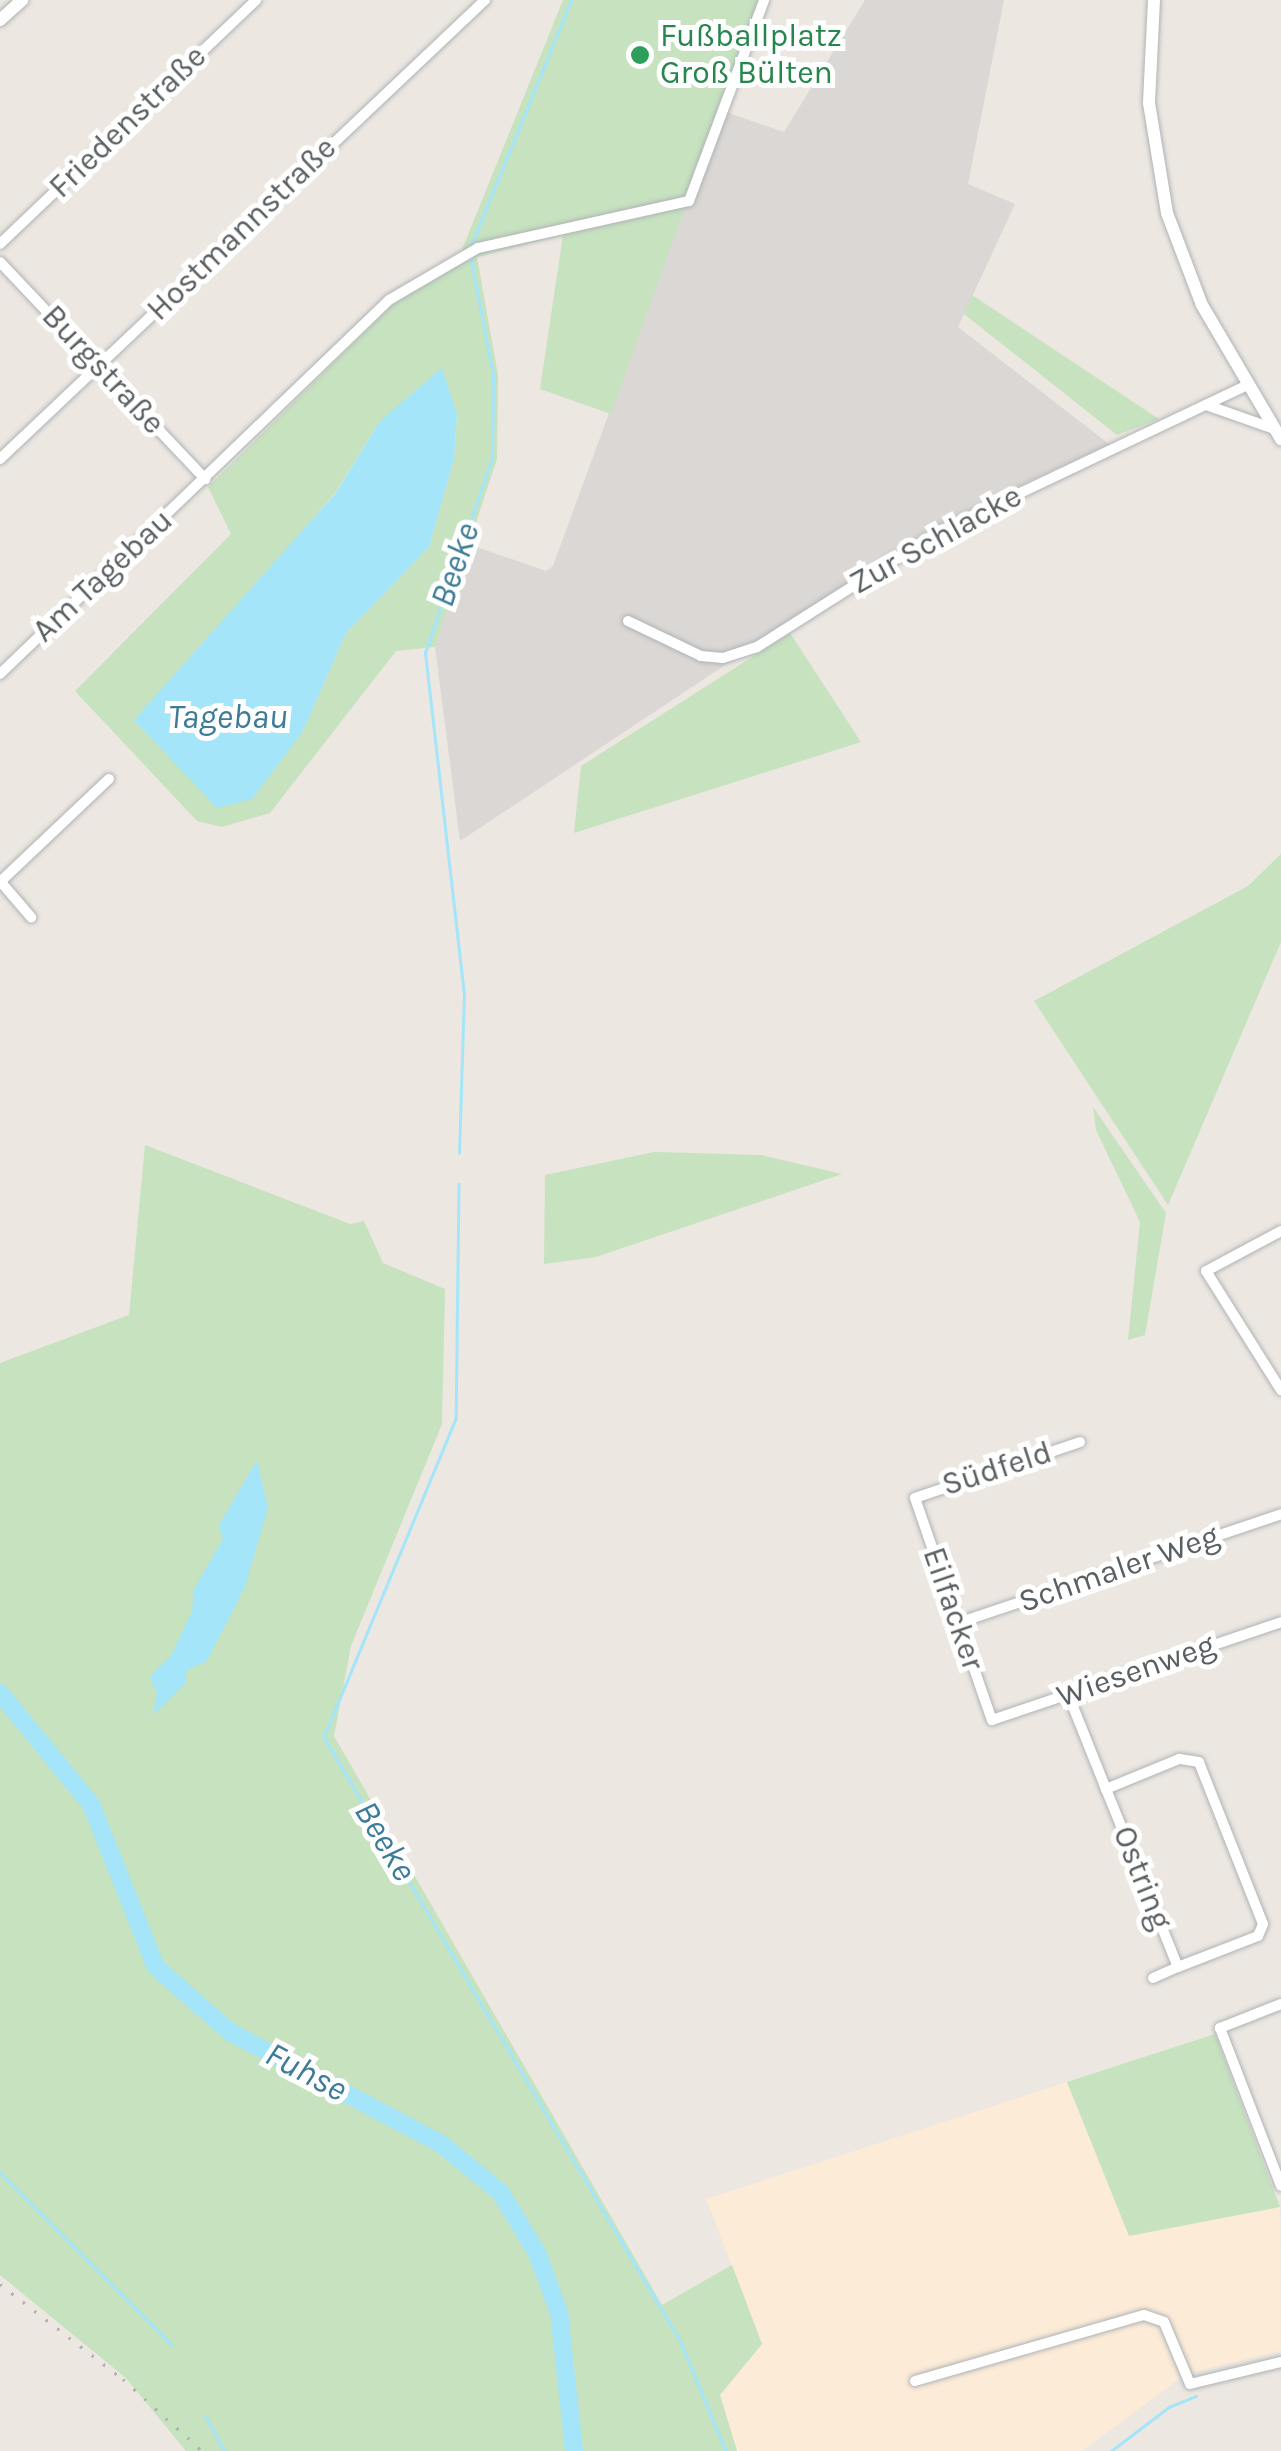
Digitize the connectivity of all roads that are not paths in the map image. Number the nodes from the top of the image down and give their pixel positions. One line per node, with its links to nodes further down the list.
1 (22, 0): 6 (street)
2 (256, 0): 7 (street, Friedenstraße)
3 (484, 0): 9 (street, Hostmannstraße)
4 (764, 0): 14 (street, Am Tagebau)
5 (1154, 0): 10 (street)
6 (0, 20)
7 (0, 244)
8 (0, 262): 9 (street, Burgstraße)
9 (98, 366): 13 (street, Hostmannstraße); 14 (street, Burgstraße)
10 (1247, 385): 11 (street, Zur Schlacke); 12 (street)
11 (1205, 405): 12 (street); 15 (street, Zur Schlacke)
12 (1278, 434)
13 (0, 458)
14 (206, 479): 16 (street, Am Tagebau)
15 (628, 621)
16 (0, 674)
17 (109, 779): 18 (street)
18 (0, 882): 19 (street)
19 (31, 917)
20 (1281, 1231): 21 (street)
21 (1281, 1390)
22 (1080, 1442): 23 (street, Südfeld)
23 (915, 1498): 26 (street, Eilfacker)
24 (1281, 1514): 26 (street, Schmaler Weg)
25 (1281, 1622): 27 (street, Wiesenweg)
26 (958, 1623): 28 (street, Eilfacker)
27 (1068, 1694): 28 (street, Wiesenweg); 29 (street, Ostring)
28 (992, 1720)
29 (1106, 1789): 30 (street, Ostring); 30 (street, Ostring)
30 (1178, 1967): 31 (street, Ostring)
31 (1153, 1978)
32 (1281, 2004): 33 (street)
33 (1281, 2186)
34 (1281, 2362): 35 (street)
35 (915, 2382)

